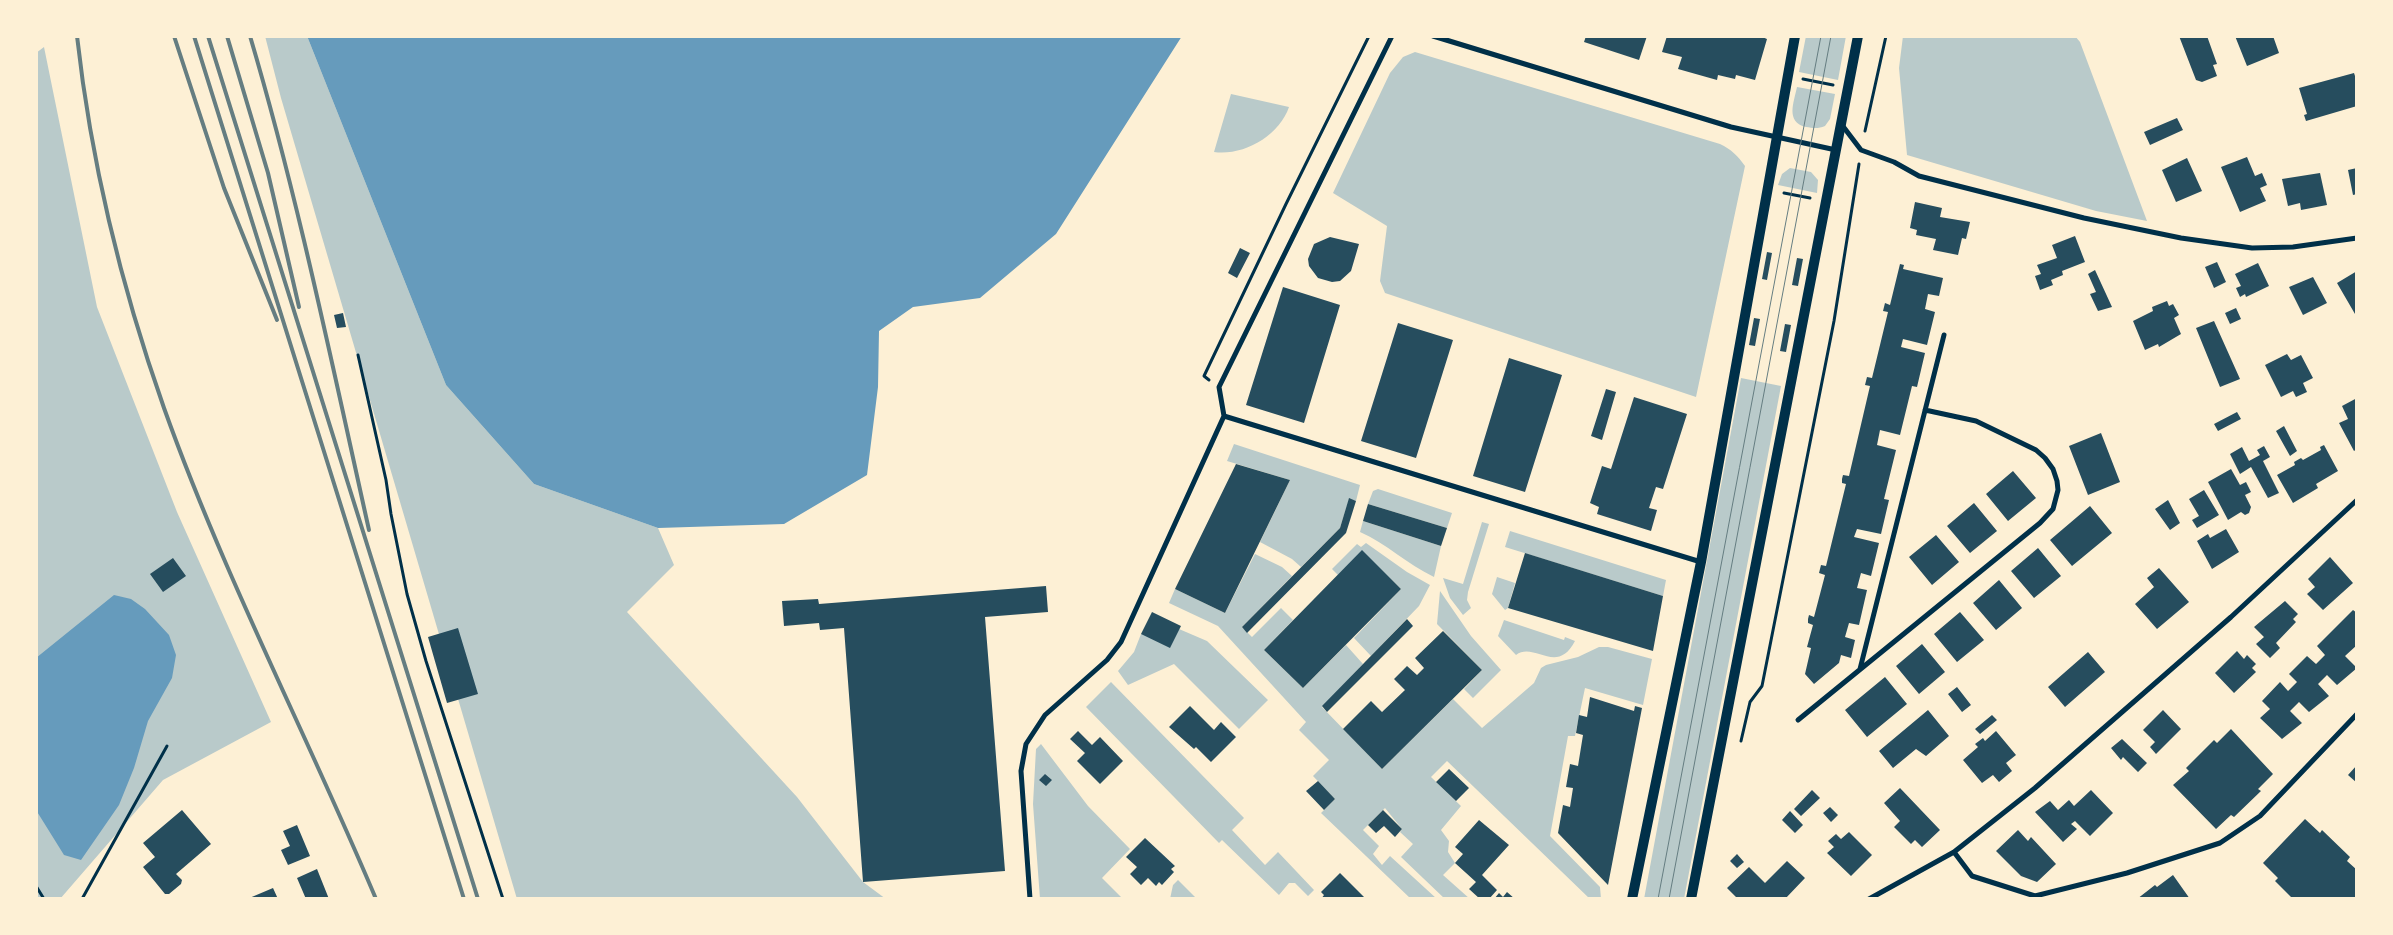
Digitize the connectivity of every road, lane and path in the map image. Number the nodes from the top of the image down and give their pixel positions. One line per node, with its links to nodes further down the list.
1 (1369, 36): 15 (path)
2 (1392, 36): 15 (street)
3 (1433, 36): 8 (street)
4 (1795, 36): 8 (main road)
5 (1858, 36): 7 (main road)
6 (1886, 36): 9 (path)
7 (1842, 125): 10 (main road); 12 (street)
8 (1777, 138): 10 (street); 19 (main road)
9 (1863, 140)
10 (1837, 150): 32 (main road)
11 (1858, 170): 24 (path)
12 (2357, 238)
13 (1944, 336): 16 (street)
14 (358, 355): 29 (path)
15 (1219, 387): 17 (street)
16 (1925, 410): 20 (street); 20 (street)
17 (1224, 416): 19 (street); 30 (street)
18 (2357, 500): 25 (street)
19 (1701, 562): 31 (main road)
20 (1860, 669): 22 (street)
21 (2357, 714): 25 (street)
22 (1798, 720)
23 (167, 746): 28 (path)
24 (1739, 749)
25 (1954, 852): 33 (street)
26 (36, 886): 27 (path)
27 (44, 899)
28 (82, 899)
29 (503, 899)
30 (1030, 899)
31 (1632, 899)
32 (1691, 899)
33 (1869, 899)

